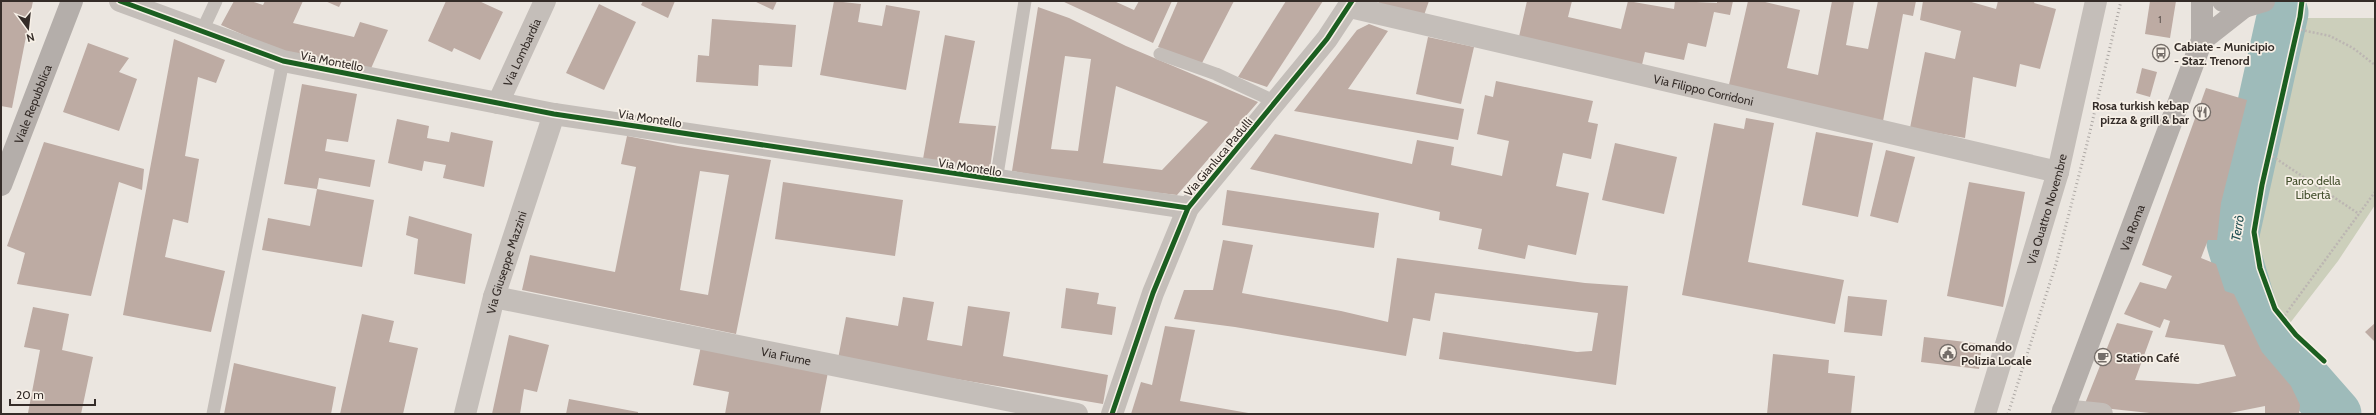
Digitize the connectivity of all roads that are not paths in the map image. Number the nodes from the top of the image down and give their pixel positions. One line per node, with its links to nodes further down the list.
1 (72, 1): 21 (street, Viale Repubblica)
2 (120, 1): 12 (street, Via Montello)
3 (216, 1): 12 (lane)
4 (545, 1): 17 (street, Via Lombardia)
5 (1025, 1): 20 (lane, Via Montello)
6 (2096, 1): 19 (street, Via Quattro Novembre)
7 (2202, 1): 13 (street, Via Roma)
8 (2223, 1): 11 (street)
9 (2264, 1): 11 (street)
10 (1351, 4): 16 (street, Via Gianluca Padulli); 19 (street, Via Filippo Corridoni)
11 (2244, 6): 13 (street)
12 (202, 31): 15 (street, Via Montello)
13 (2202, 40): 24 (street, Via Roma)
14 (1160, 54): 16 (lane)
15 (283, 61): 17 (street, Via Montello); 25 (lane)
16 (1276, 102): 22 (street, Via Gianluca Padulli)
17 (498, 103): 18 (street, Via Montello)
18 (554, 114): 20 (street, Via Montello); 23 (street, Via Giuseppe Mazzini)
19 (2058, 172): 29 (street, Via Quattro Novembre)
20 (996, 181): 22 (street, Via Montello)
21 (1, 185)
22 (1188, 208): 28 (street, Via Gianluca Padulli)
23 (494, 297): 26 (street, Via Giuseppe Mazzini); 27 (street, Via Fiume)
24 (2063, 412): 30 (street)
25 (213, 414)
26 (465, 414)
27 (1077, 414)
28 (1112, 414)
29 (1985, 414)
30 (2102, 414)

